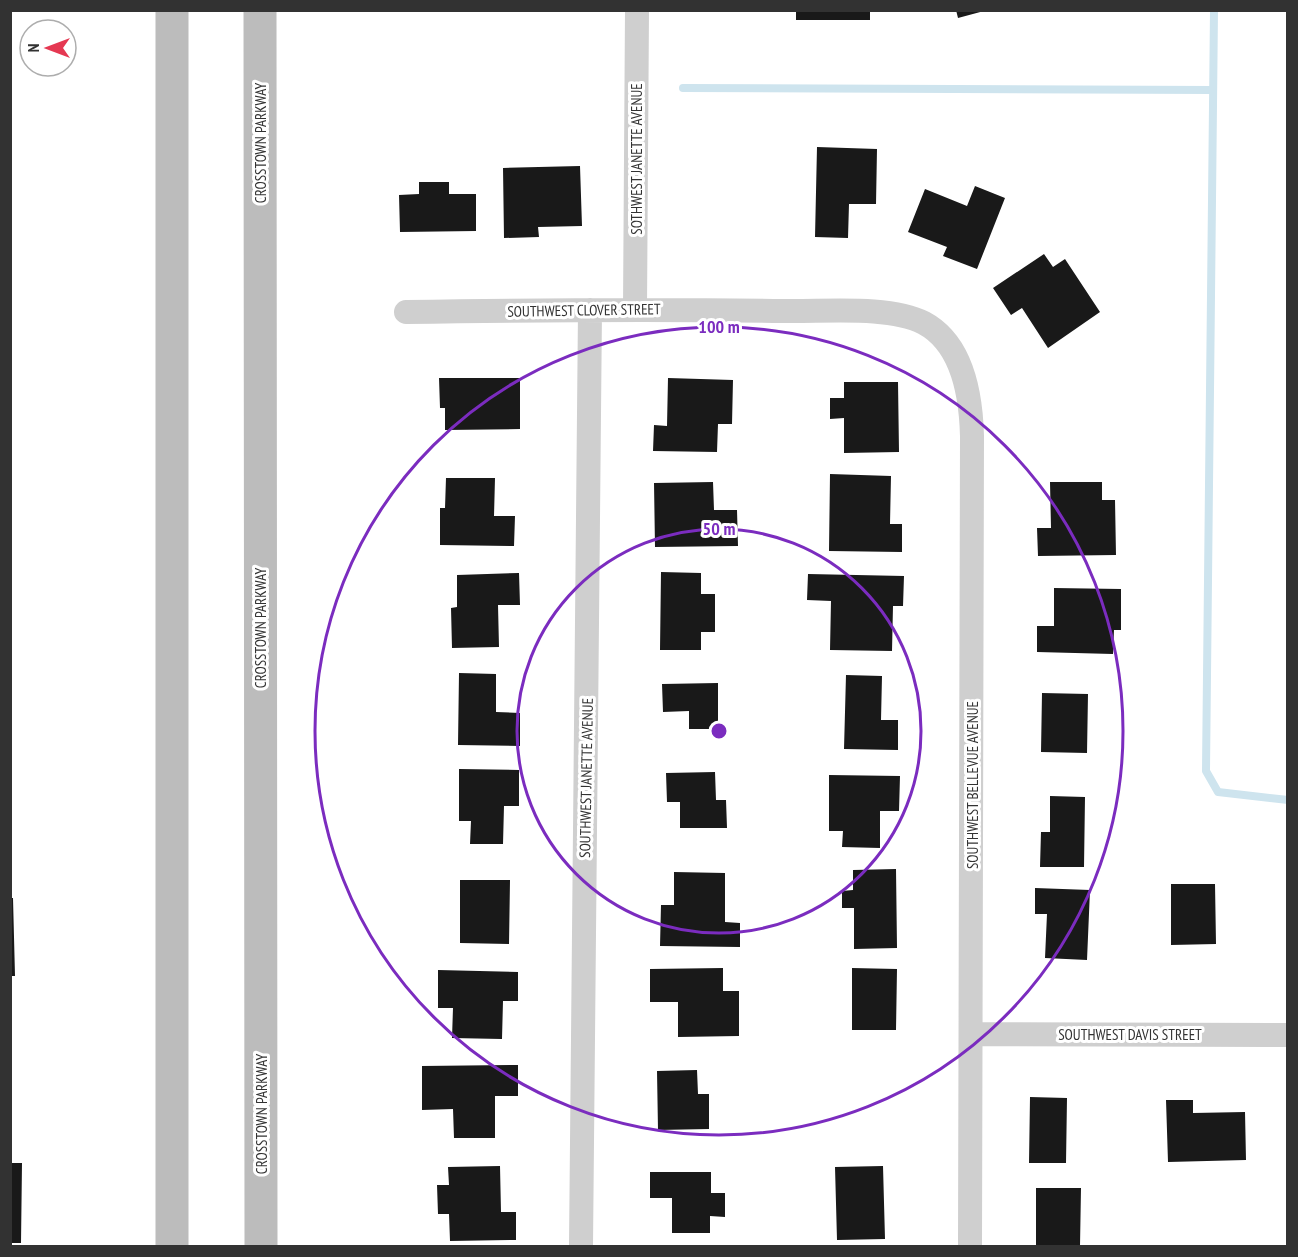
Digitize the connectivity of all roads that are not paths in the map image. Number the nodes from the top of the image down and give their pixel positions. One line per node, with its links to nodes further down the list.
1 (172, 10): 10 (main road)
2 (260, 10): 11 (main road, CROSSTOWN PARKWAY)
3 (637, 10): 4 (street, SOTHWEST JANETTE AVENUE)
4 (635, 308): 5 (street, SOUTHWEST CLOVER STREET); 7 (street, SOUTHWEST CLOVER STREET)
5 (590, 310): 6 (street, SOUTHWEST CLOVER STREET); 12 (street, SOUTHWEST JANETTE AVENUE)
6 (406, 312)
7 (938, 333): 8 (street, SOUTHWEST BELLEVUE AVENUE)
8 (972, 1034): 9 (street, SOUTHWEST DAVIS STREET); 13 (street, SOUTHWEST BELLEVUE AVENUE)
9 (1287, 1035)
10 (172, 1246)
11 (261, 1246)
12 (581, 1246)
13 (970, 1246)

